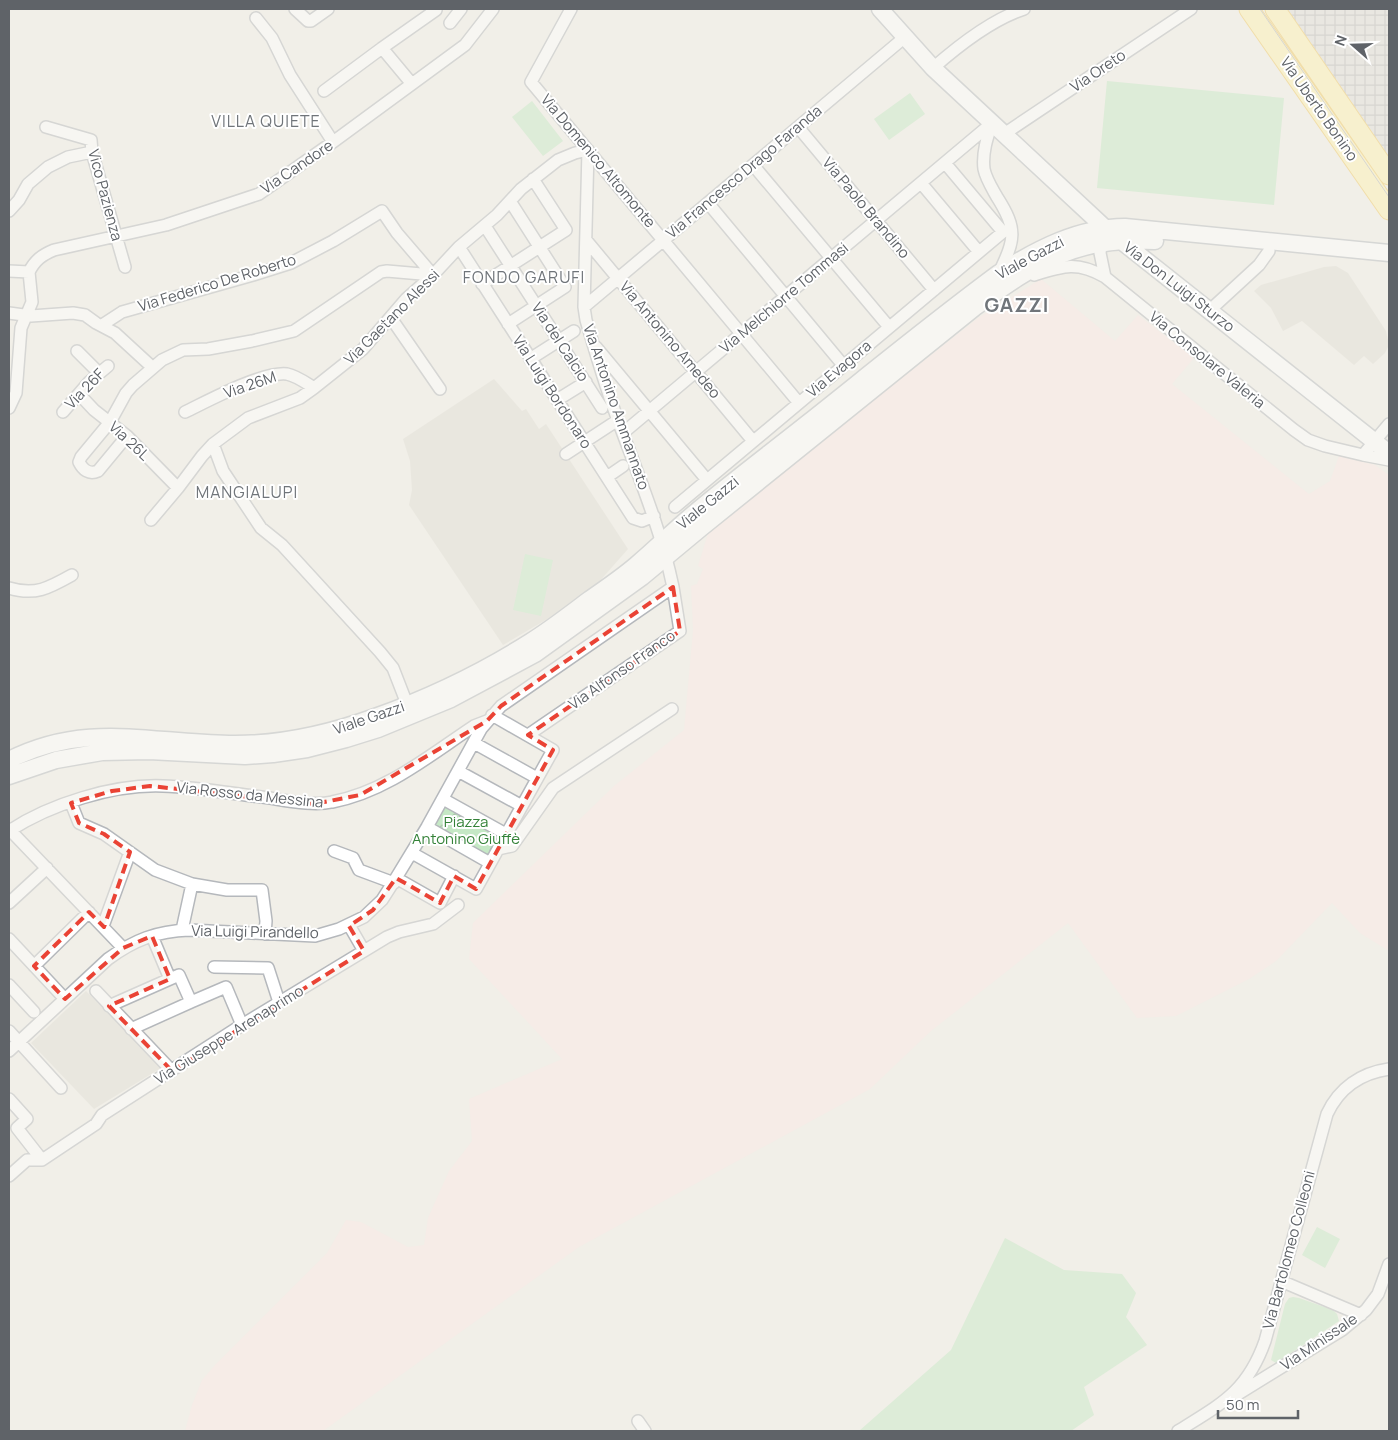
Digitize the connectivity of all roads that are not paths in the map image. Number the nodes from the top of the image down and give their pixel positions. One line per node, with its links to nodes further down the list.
1 (295, 9): 2 (street)
2 (328, 9)
3 (461, 9): 13 (street)
4 (493, 9): 17 (street, Via Candore)
5 (571, 9): 23 (street, Via Domenico Altomonte)
6 (880, 9): 14 (main road)
7 (1024, 9): 16 (street)
8 (1191, 9): 21 (street, Via Oreto)
9 (1249, 9): 32 (main road, Via Uberto Bonino)
10 (1275, 9): 27 (main road, Via Uberto Bonino)
11 (436, 10): 15 (street)
12 (256, 18): 22 (street)
13 (450, 23)
14 (905, 37): 16 (main road); 20 (street, Via Francesco Drago Faranda)
15 (382, 48): 17 (street); 18 (street)
16 (933, 68): 21 (main road)
17 (412, 84): 22 (street, Via Candore)
18 (324, 91)
19 (46, 127): 24 (street, Vico Pazienza)
20 (798, 127): 26 (street, Via Francesco Drago Faranda); 34 (street, Via Paolo Brandino)
21 (998, 128): 25 (street, Via Oreto); 37 (main road); 51 (street)
22 (334, 142): 36 (street, Via Candore)
23 (588, 150): 28 (street, Via Gaetano Alessi); 38 (street, Via Antonino Ammannato); 39 (street, Via Domenico Altomonte)
24 (92, 152): 33 (street); 36 (street, Vico Pazienza)
25 (945, 163): 29 (street, Via Melchiorre Tommasi); 44 (street, Via Evagora)
26 (753, 165): 31 (street, Via Francesco Drago Faranda); 46 (street)
27 (1389, 175)
28 (533, 179): 30 (street, Via Gaetano Alessi); 41 (street)
29 (921, 183): 34 (street, Via Melchiorre Tommasi); 44 (street)
30 (510, 201): 35 (street, Via Gaetano Alessi); 41 (street)
31 (708, 203): 39 (street, Via Francesco Drago Faranda); 58 (street)
32 (1389, 210)
33 (9, 211)
34 (876, 220): 46 (street, Via Melchiorre Tommasi); 57 (street, Via Paolo Brandino)
35 (485, 226): 42 (street, Via Gaetano Alessi); 48 (street, Via del Calcio)
36 (116, 235): 47 (street, Vico Pazienza); 50 (street, Via Candore)
37 (1103, 236): 40 (main road, Viale Gazzi); 45 (main road, Viale Gazzi); 51 (main road, Viale Gazzi); 53 (main road, Viale Gazzi); 54 (street)
38 (586, 240): 55 (street, Via Antonino Amedeo); 60 (street, Via Antonino Ammannato)
39 (663, 240): 55 (street, Via Francesco Drago Faranda); 69 (street, Via Domenico Altomonte)
40 (1119, 240): 43 (main road, Viale Gazzi); 61 (main road, Via Don Luigi Sturzo)
41 (539, 247): 48 (street); 59 (street)
42 (459, 248): 52 (street, Via Gaetano Alessi); 56 (street, Via Luigi Bordonaro)
43 (1269, 251): 45 (main road, Viale Gazzi); 61 (street)
44 (979, 252): 57 (street, Via Evagora)
45 (1387, 254)
46 (831, 258): 58 (street, Via Melchiorre Tommasi); 67 (street)
47 (125, 266)
48 (511, 266): 56 (street); 59 (street, Via del Calcio)
49 (9, 271): 50 (street)
50 (30, 272): 63 (street)
51 (999, 273): 108 (main road, Viale Gazzi)
52 (434, 276): 64 (street, Via Gaetano Alessi); 66 (street, Via Federico De Roberto); 75 (street)
53 (1018, 277): 54 (street, Via Consolare Valeria); 108 (main road, Viale Gazzi)
54 (1105, 277): 99 (street, Via Consolare Valeria)
55 (618, 278): 60 (street, Via Francesco Drago Faranda); 76 (street, Via Antonino Amedeo)
56 (482, 284): 65 (street, Via Luigi Bordonaro)
57 (934, 290): 67 (street, Via Evagora)
58 (786, 296): 69 (street, Via Melchiorre Tommasi); 74 (street)
59 (536, 306): 65 (street); 70 (street, Via del Calcio)
60 (584, 307): 71 (street, Via Antonino Ammannato)
61 (1209, 312): 95 (main road, Via Don Luigi Sturzo)
62 (9, 313): 63 (street)
63 (26, 315): 66 (street); 83 (street)
64 (391, 318): 78 (street, Via Gaetano Alessi); 79 (street)
65 (508, 324): 73 (street, Via Luigi Bordonaro)
66 (102, 325): 75 (street)
67 (889, 327): 74 (street, Via Evagora)
68 (574, 330): 70 (street)
69 (741, 334): 76 (street, Via Melchiorre Tommasi); 82 (street, Via Domenico Altomonte)
70 (559, 340): 73 (street); 77 (street, Via del Calcio)
71 (593, 342): 85 (street); 88 (street, Via Antonino Ammannato)
72 (77, 351): 80 (street, Via 26F)
73 (530, 359): 81 (street, Via Luigi Bordonaro)
74 (844, 365): 82 (street, Via Evagora)
75 (152, 367): 89 (street)
76 (696, 372): 85 (street, Via Melchiorre Tommasi); 93 (street, Via Antonino Amedeo)
77 (586, 382): 81 (street); 84 (street, Via del Calcio)
78 (314, 388): 87 (street, Via 26M); 96 (street, Via Gaetano Alessi)
79 (440, 389)
80 (79, 394): 86 (street, Via 26F); 89 (street, Via 26L)
81 (558, 400): 94 (street, Via Luigi Bordonaro)
82 (799, 403): 93 (street, Via Evagora)
83 (9, 408)
84 (602, 408)
85 (650, 410): 91 (street, Via Melchiorre Tommasi); 103 (street)
86 (63, 412)
87 (185, 412)
88 (618, 420): 91 (street, Via Antonino Ammannato); 94 (street)
89 (110, 422): 92 (street, Via 26L); 92 (street)
90 (1389, 424): 95 (street)
91 (622, 433): 106 (street, Via Antonino Ammannato)
92 (126, 436): 104 (street, Via 26L)
93 (754, 441): 103 (street, Via Evagora)
94 (584, 442): 98 (street); 102 (street, Via Luigi Bordonaro)
95 (1374, 442): 97 (main road); 99 (street)
96 (213, 444): 104 (street, Via Gaetano Alessi); 112 (street)
97 (1389, 453)
98 (566, 454)
99 (1363, 455): 100 (street, Via Consolare Valeria)
100 (1389, 460)
101 (624, 466): 102 (street)
102 (607, 477): 106 (street, Via Luigi Bordonaro)
103 (707, 480): 105 (street, Via Evagora)
104 (178, 488): 107 (street, Via Gaetano Alessi)
105 (675, 507)
106 (654, 516): 108 (street, Via Antonino Ammannato)
107 (151, 520)
108 (664, 550): 110 (street); 112 (main road, Viale Gazzi); 117 (main road, Viale Gazzi)
109 (72, 575): 111 (street)
110 (673, 587): 114 (street, Via Rosso da Messina); 115 (street, Via Alfonso Franco)
111 (9, 588)
112 (407, 704): 118 (main road, Viale Gazzi)
113 (672, 709): 129 (street)
114 (489, 718): 115 (street); 116 (street, Via Luigi Pirandello); 124 (street, Via Rosso da Messina)
115 (528, 735): 121 (street)
116 (474, 743): 119 (street, Via Luigi Pirandello); 121 (street)
117 (148, 750): 120 (main road, Viale Gazzi); 122 (street)
118 (10, 759)
119 (458, 771): 123 (street, Via Luigi Pirandello); 125 (street)
120 (9, 776)
121 (537, 778): 125 (street)
122 (9, 782)
123 (443, 799): 126 (street, Via Luigi Pirandello); 128 (street)
124 (70, 803): 127 (street, Via Rosso da Messina); 131 (street)
125 (522, 806): 128 (street)
126 (427, 827): 132 (street, Via Luigi Pirandello); 133 (street)
127 (9, 830): 134 (street)
128 (506, 834): 129 (street)
129 (498, 849): 133 (street)
130 (334, 851): 136 (street)
131 (130, 852): 137 (street); 142 (street)
132 (412, 853): 135 (street); 136 (street, Via Luigi Pirandello)
133 (490, 863): 135 (street)
134 (47, 868): 138 (street); 140 (street)
135 (454, 876): 136 (street)
136 (395, 880): 141 (street, Via Luigi Pirandello)
137 (192, 884): 143 (street); 144 (street)
138 (11, 897)
139 (458, 905): 148 (street, Via Giuseppe Arenaprimo)
140 (89, 912): 142 (street); 149 (street)
141 (349, 925): 144 (street, Via Luigi Pirandello); 148 (street)
142 (103, 926): 147 (street)
143 (182, 930): 144 (street, Via Luigi Pirandello); 145 (street, Via Luigi Pirandello)
144 (265, 934)
145 (152, 936): 147 (street, Via Luigi Pirandello); 151 (street)
146 (10, 942): 149 (street)
147 (123, 948): 154 (street, Via Luigi Pirandello)
148 (364, 951): 156 (street, Via Giuseppe Arenaprimo)
149 (34, 966): 154 (street)
150 (214, 967): 156 (street)
151 (170, 979): 155 (street); 157 (street)
152 (9, 985): 158 (street)
153 (96, 991): 157 (street)
154 (65, 999): 162 (street, Via Luigi Pirandello)
155 (191, 1002): 159 (street); 160 (street)
156 (279, 1002): 159 (street, Via Giuseppe Arenaprimo)
157 (109, 1006): 160 (street)
158 (34, 1012)
159 (242, 1024): 165 (street, Via Giuseppe Arenaprimo)
160 (131, 1029): 165 (street)
161 (9, 1031): 162 (street)
162 (19, 1042): 163 (street, Via Luigi Pirandello); 166 (street)
163 (9, 1051)
164 (1389, 1069): 171 (street, Via Bartolomeo Colleoni)
165 (172, 1071): 168 (street, Via Giuseppe Arenaprimo)
166 (61, 1088)
167 (9, 1100): 168 (street)
168 (42, 1160): 169 (street, Via Giuseppe Arenaprimo)
169 (9, 1176)
170 (1389, 1264): 172 (street, Via Minissale)
171 (1281, 1281): 172 (street); 173 (street, Via Bartolomeo Colleoni)
172 (1360, 1315): 173 (street, Via Minissale)
173 (1226, 1400): 174 (street, Via Bartolomeo Colleoni)
174 (1178, 1431)

